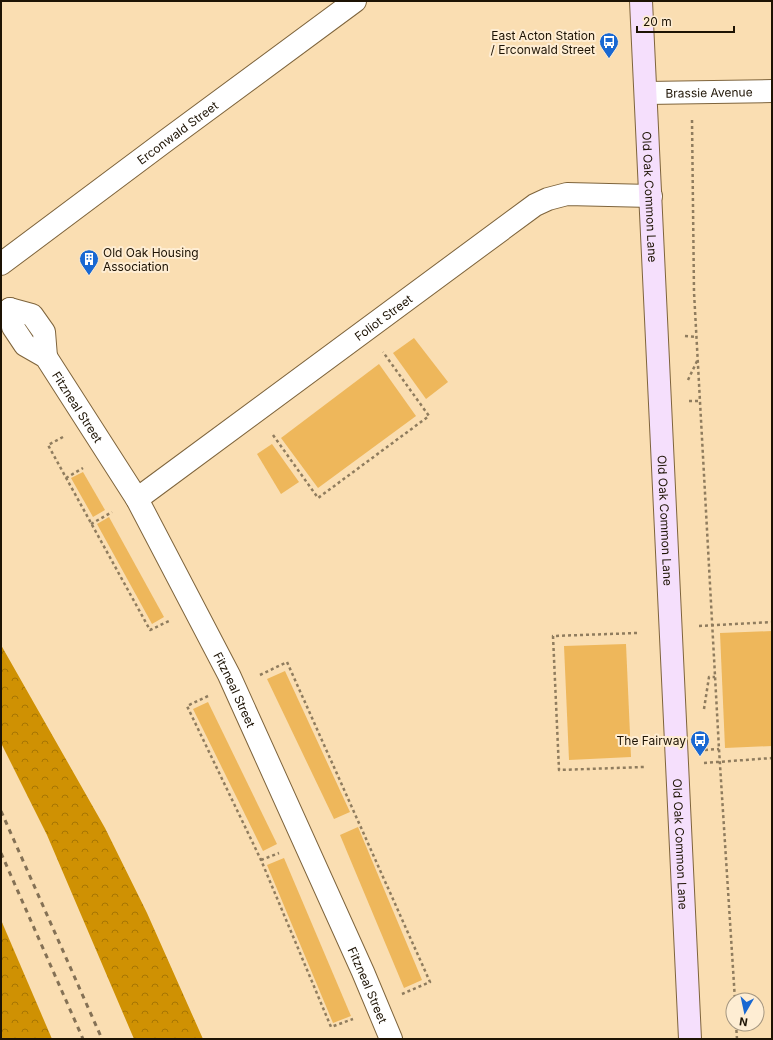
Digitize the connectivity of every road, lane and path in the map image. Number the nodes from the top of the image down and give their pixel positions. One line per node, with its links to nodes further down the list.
1 (355, 1): 7 (street, Erconwald Street)
2 (641, 1): 4 (street, Old Oak Common Lane)
3 (772, 91): 4 (street, Brassie Avenue)
4 (646, 93): 6 (street, Old Oak Common Lane)
5 (692, 117): 19 (path)
6 (651, 196): 14 (street, Foliot Street); 27 (street, Old Oak Common Lane)
7 (1, 264)
8 (6, 304): 14 (street, Fitzneal Street)
9 (383, 352): 11 (path)
10 (68, 434): 13 (path)
11 (273, 435)
12 (86, 466): 13 (path)
13 (66, 478): 16 (path)
14 (137, 499): 34 (street, Fitzneal Street)
15 (112, 511): 16 (path)
16 (92, 524): 17 (path)
17 (172, 620)
18 (772, 622): 19 (path)
19 (713, 626): 23 (path)
20 (637, 633): 28 (path)
21 (259, 676): 32 (path)
22 (209, 696): 30 (path)
23 (719, 749): 24 (path); 26 (path)
24 (699, 750)
25 (772, 758): 26 (path)
26 (720, 762): 27 (path); 31 (path)
27 (678, 764): 35 (street, Old Oak Common Lane)
28 (644, 767)
29 (285, 850): 30 (path)
30 (261, 860): 33 (path)
31 (734, 992)
32 (400, 995)
33 (355, 1018)
34 (391, 1039)
35 (690, 1039)

